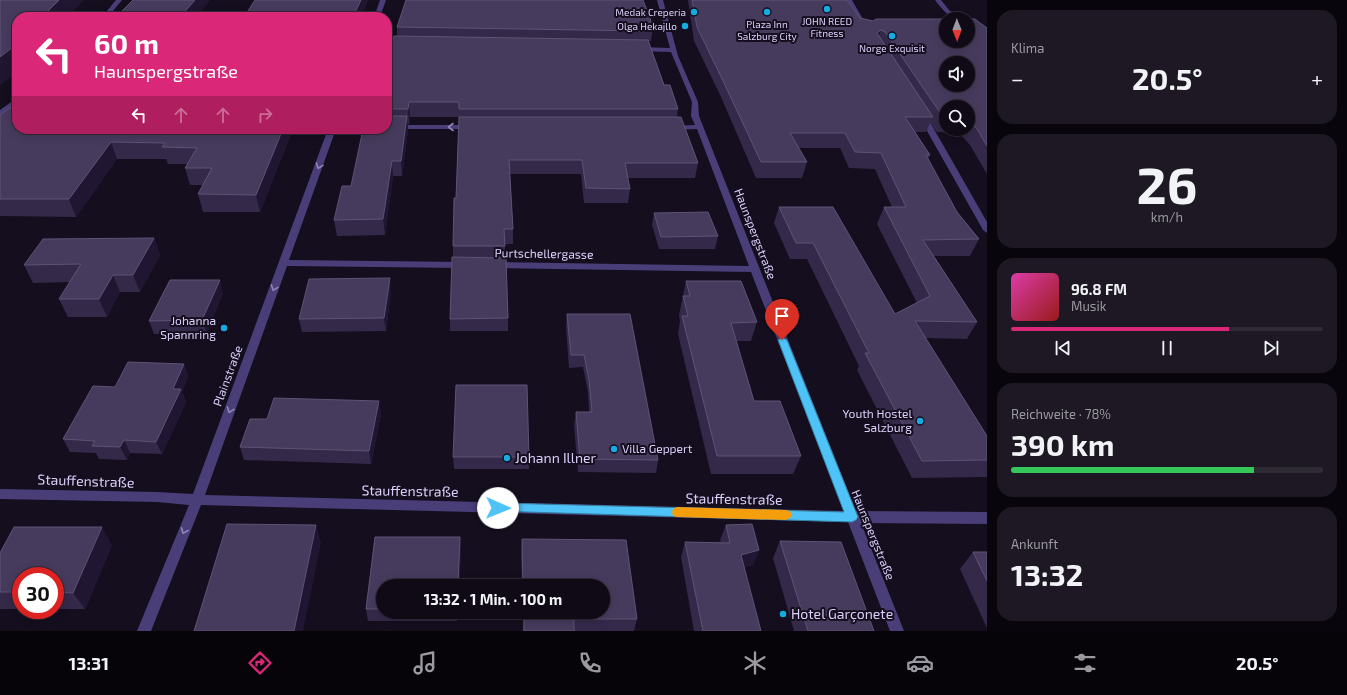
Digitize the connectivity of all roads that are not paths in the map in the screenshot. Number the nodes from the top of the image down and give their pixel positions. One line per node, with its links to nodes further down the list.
1 (119, 0): 6 (street)
2 (383, 0): 7 (street)
3 (660, 0): 13 (street, Haunspergstraße)
4 (849, 0): 9 (street)
5 (938, 0): 8 (street)
6 (109, 12)
7 (379, 12)
8 (948, 12)
9 (864, 26)
10 (392, 46): 11 (street)
11 (410, 47)
12 (631, 49): 13 (street)
13 (673, 50): 20 (street, Haunspergstraße)
14 (12, 104): 16 (street)
15 (916, 106): 22 (street)
16 (0, 114)
17 (392, 127): 18 (street, one-way to 17)
18 (481, 127)
19 (662, 128): 20 (street)
20 (700, 128): 24 (street, Haunspergstraße)
21 (330, 134): 23 (street, Plainstraße, one-way to 23)
22 (987, 230)
23 (284, 262): 24 (street, Purtschellergasse); 26 (street, Plainstraße, one-way to 26)
24 (755, 269): 27 (street, Haunspergstraße)
25 (0, 494): 26 (street, Stauffenstraße)
26 (197, 500): 27 (street, Stauffenstraße); 29 (street, Plainstraße, one-way to 29)
27 (852, 517): 28 (street, Stauffenstraße); 30 (street, Haunspergstraße)
28 (987, 518)
29 (144, 631)
30 (897, 631)

